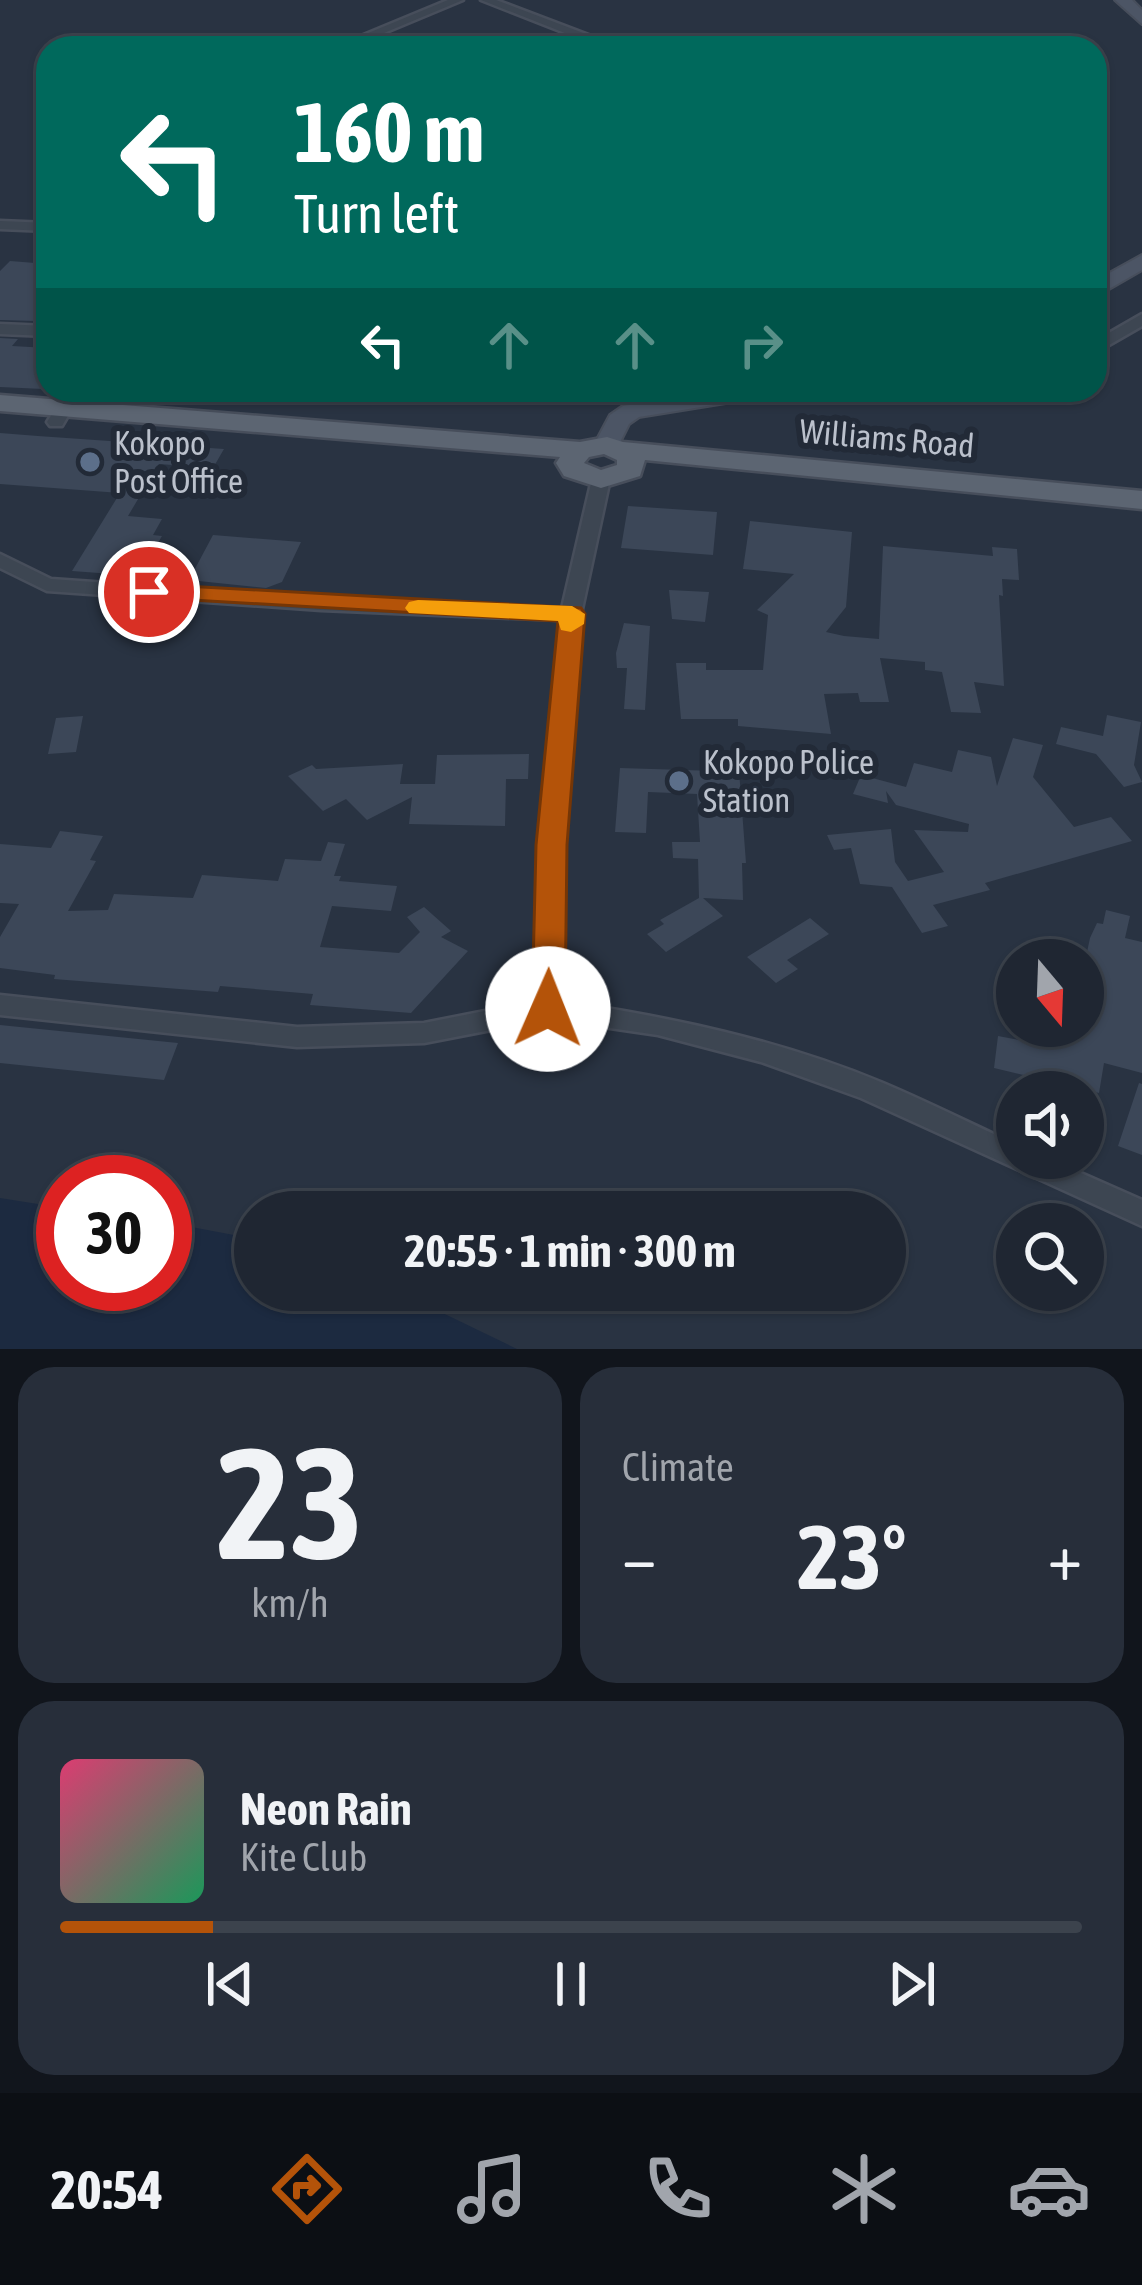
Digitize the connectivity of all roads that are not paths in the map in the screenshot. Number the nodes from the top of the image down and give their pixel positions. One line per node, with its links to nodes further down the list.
1 (458, 0): 6 (street)
2 (486, 0): 5 (street)
3 (1123, 0): 4 (street)
4 (1142, 19)
5 (581, 35): 7 (street)
6 (368, 36)
7 (578, 36)
8 (0, 225): 9 (street)
9 (36, 226)
10 (1142, 261): 11 (street)
11 (1107, 283)
12 (1142, 319): 15 (street)
13 (0, 329): 14 (street)
14 (36, 330)
15 (1107, 341)
16 (678, 402): 20 (street)
17 (0, 403): 18 (main road, Williams Road)
18 (65, 407): 19 (main road, Williams Road); 20 (main road, Williams Road)
19 (0, 417)
20 (603, 461): 21 (main road, Williams Road); 22 (main road, Williams Road); 24 (street)
21 (1142, 500)
22 (1142, 512)
23 (0, 560): 24 (street)
24 (572, 614): 26 (street)
25 (0, 1005): 26 (street)
26 (548, 1009): 27 (street)
27 (996, 1148)
28 (1065, 1179): 29 (street)
29 (1142, 1213)

